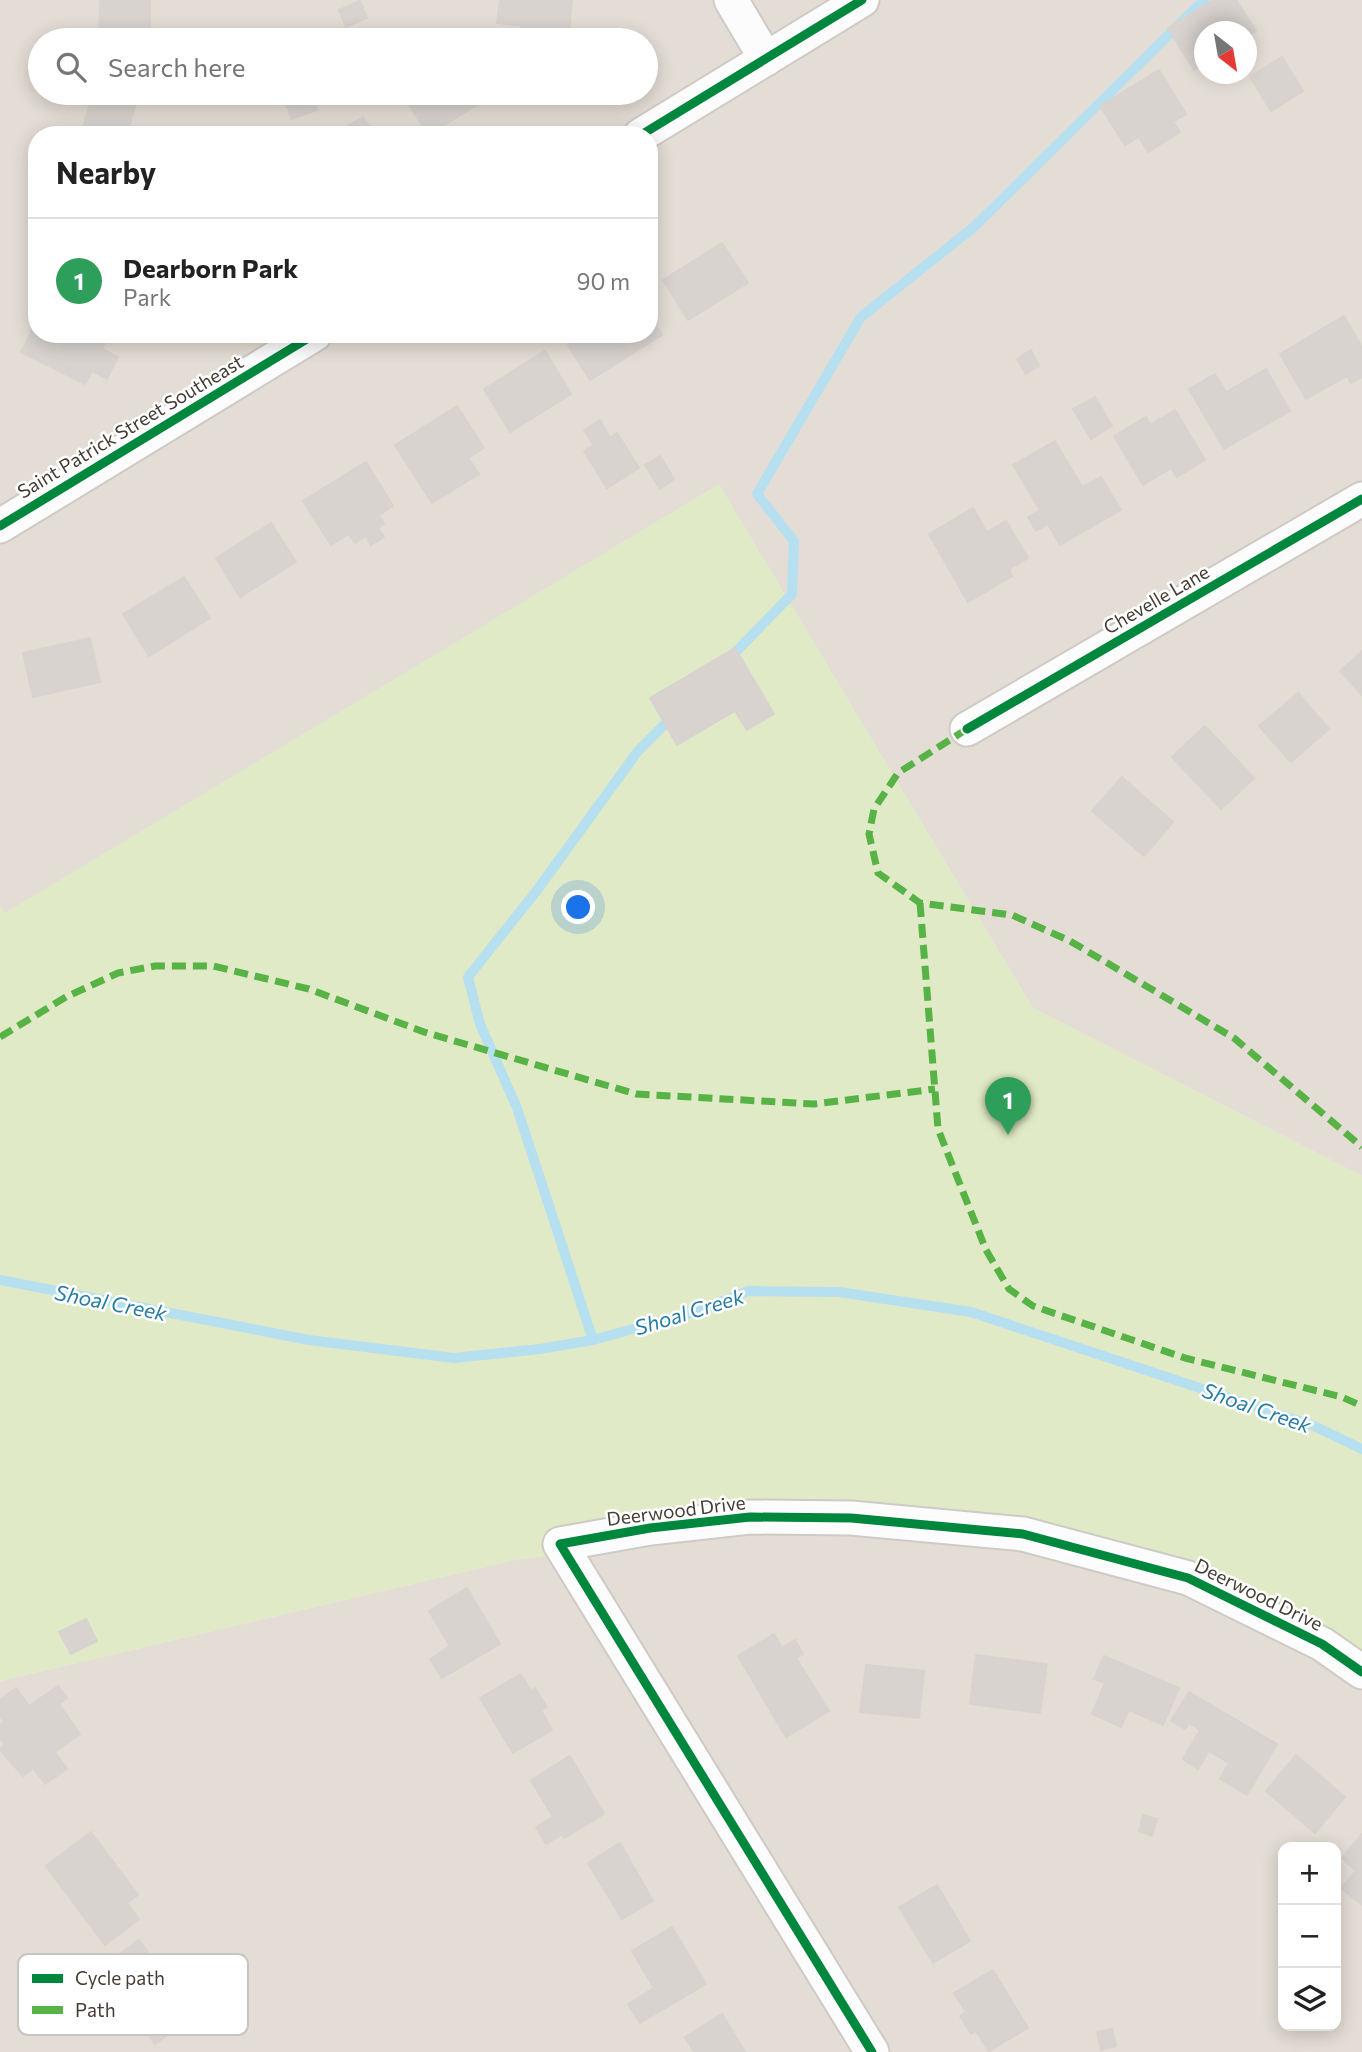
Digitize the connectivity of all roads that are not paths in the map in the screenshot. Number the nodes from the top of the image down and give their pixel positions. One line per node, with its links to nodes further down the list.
1 (731, 0): 3 (street)
2 (862, 0): 3 (street)
3 (766, 59): 4 (street)
4 (656, 126)
5 (300, 343): 7 (street, Saint Patrick Street Southeast)
6 (1362, 499): 8 (street, Chevelle Lane)
7 (0, 526)
8 (967, 729)
9 (1362, 1672): 10 (street, Deerwood Drive)
10 (872, 2052)

